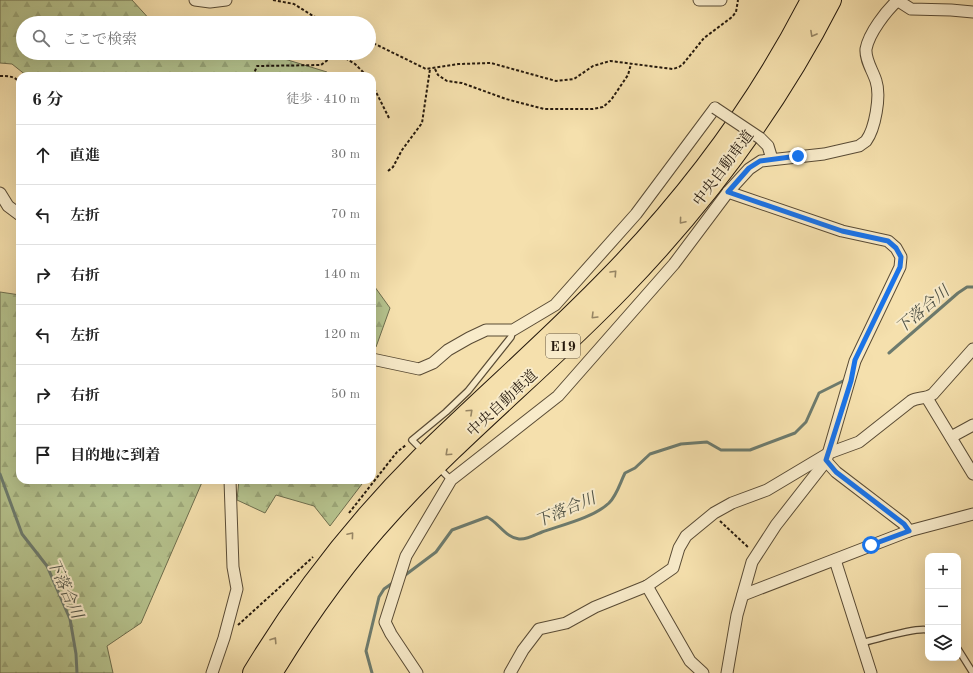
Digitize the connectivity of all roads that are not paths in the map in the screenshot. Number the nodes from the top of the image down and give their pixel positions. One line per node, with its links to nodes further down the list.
1 (195, 0): 2 (street)
2 (226, 0)
3 (700, 0): 4 (street)
4 (721, 0)
5 (811, 0): 32 (highway, 中央自動車道 / E19, one-way to 5)
6 (831, 0): 33 (highway, 中央自動車道 / E19, one-way to 33)
7 (897, 0): 8 (street); 9 (street)
8 (973, 12)
9 (772, 159): 10 (street); 13 (street, bridge)
10 (728, 192): 20 (street); 34 (street)
11 (0, 193): 12 (street)
12 (16, 212)
13 (513, 330): 15 (street); 19 (lane)
14 (973, 349): 16 (street)
15 (376, 360)
16 (927, 398): 18 (street); 20 (street)
17 (973, 425): 18 (street)
18 (951, 437): 21 (street)
19 (418, 446)
20 (828, 457): 24 (street); 26 (street); 27 (street)
21 (973, 474)
22 (230, 484): 31 (street)
23 (973, 514): 24 (street)
24 (909, 531): 25 (street)
25 (835, 560): 27 (street); 29 (street)
26 (647, 586): 35 (street); 36 (street)
27 (743, 595): 37 (street)
28 (925, 629): 29 (lane)
29 (861, 643): 38 (street)
30 (961, 654): 39 (lane)
31 (212, 673)
32 (253, 673)
33 (272, 673)
34 (417, 673)
35 (510, 673)
36 (703, 673)
37 (727, 673)
38 (871, 673)
39 (973, 673)

